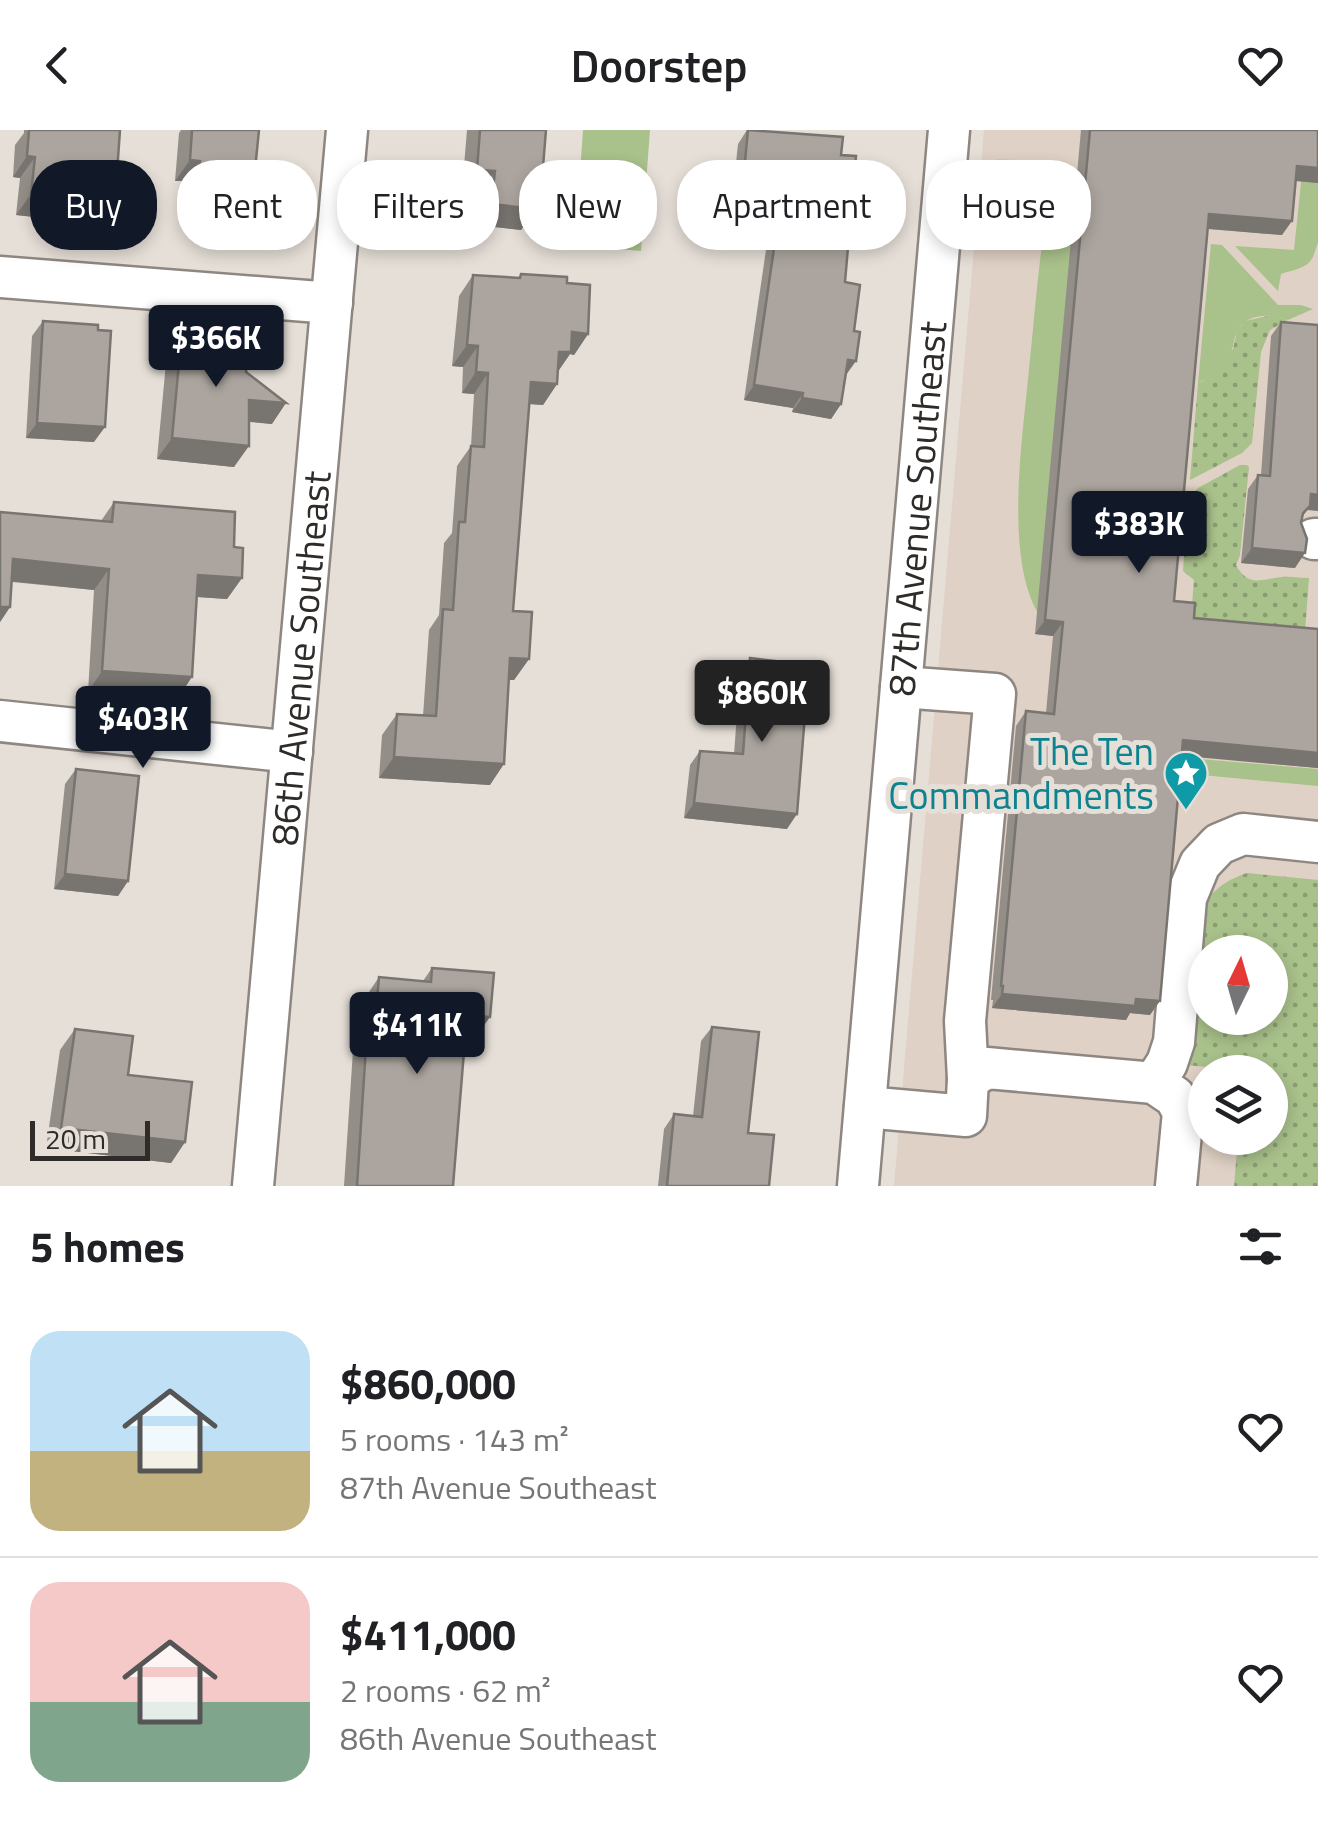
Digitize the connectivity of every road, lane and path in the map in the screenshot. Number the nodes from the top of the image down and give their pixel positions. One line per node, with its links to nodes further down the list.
1 (347, 130): 4 (street, 86th Avenue Southeast)
2 (949, 130): 5 (street, 87th Avenue Southeast)
3 (0, 277): 4 (street)
4 (332, 303): 7 (street, 86th Avenue Southeast)
5 (901, 687): 9 (street); 11 (street, 87th Avenue Southeast)
6 (0, 721): 7 (street)
7 (292, 752): 12 (street, 86th Avenue Southeast)
8 (1318, 842): 10 (street)
9 (968, 1079): 10 (street); 11 (street)
10 (1154, 1083): 14 (street)
11 (865, 1107): 13 (street, 87th Avenue Southeast)
12 (254, 1186)
13 (858, 1186)
14 (1176, 1186)

